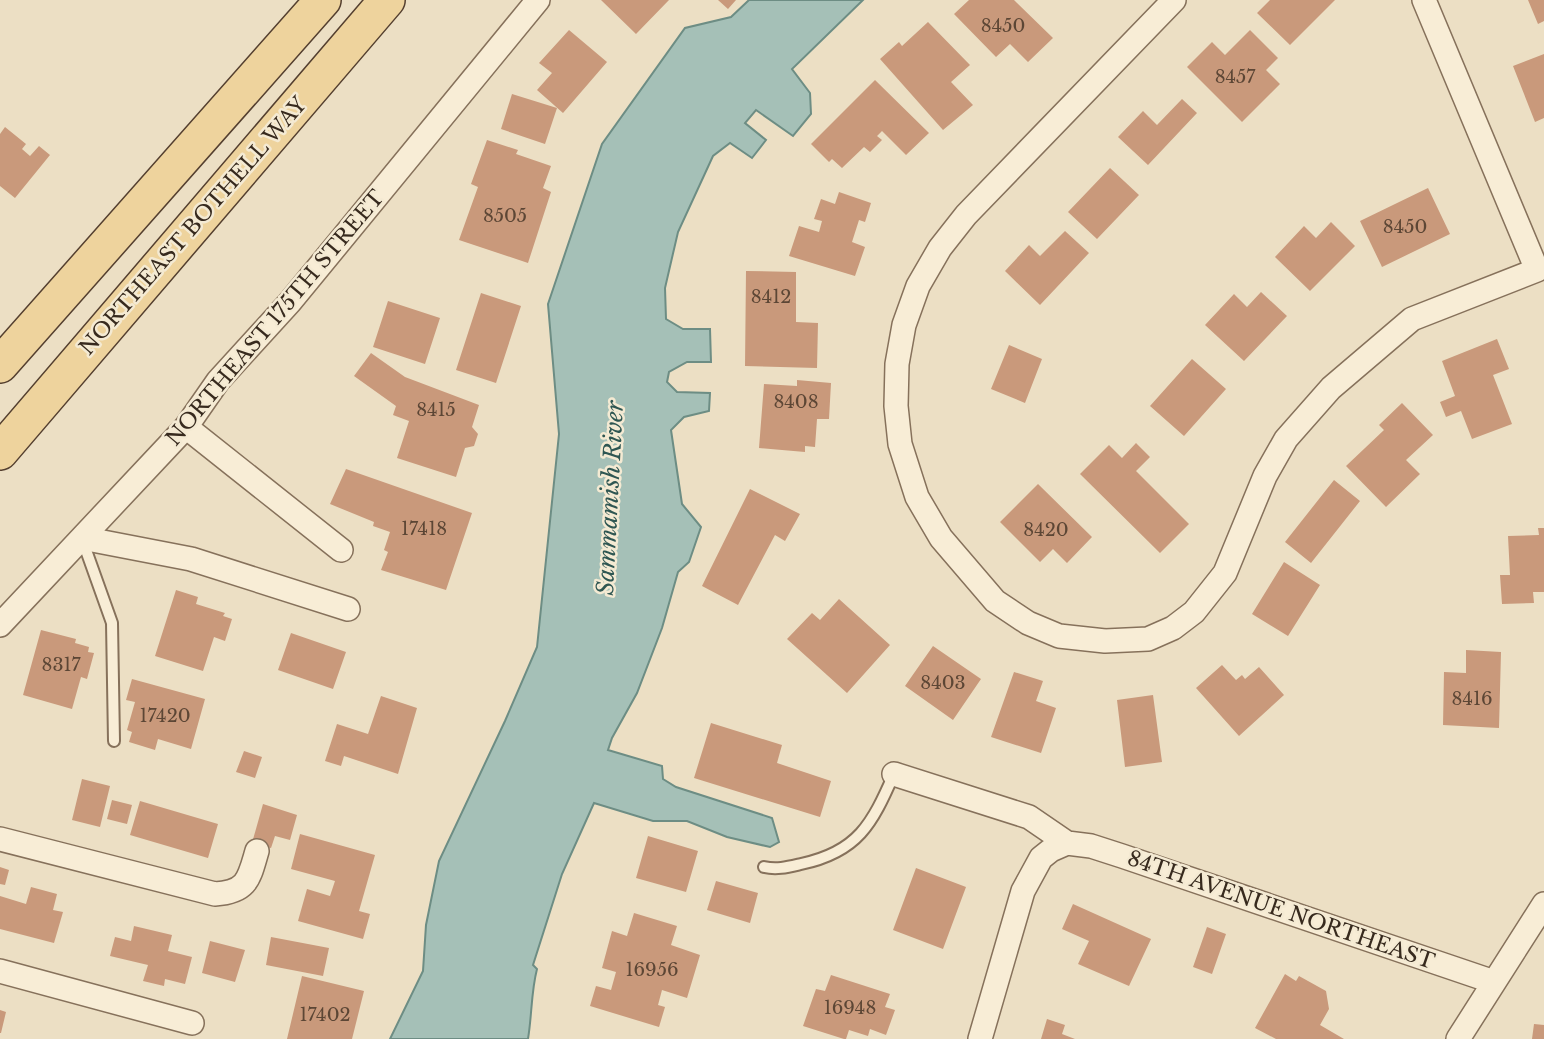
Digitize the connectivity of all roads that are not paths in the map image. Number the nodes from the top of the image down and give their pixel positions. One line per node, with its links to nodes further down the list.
1 (323, 0): 7 (main road)
2 (387, 0): 9 (main road, NORTHEAST BOTHELL WAY)
3 (538, 0): 8 (street, NORTHEAST 175TH STREET)
4 (1174, 0): 6 (street)
5 (1424, 0): 6 (street)
6 (1542, 275)
7 (0, 365)
8 (186, 427): 10 (street, NORTHEAST 175TH STREET); 11 (street)
9 (0, 452)
10 (82, 538): 12 (street); 13 (street, NORTHEAST 175TH STREET); 14 (lane)
11 (341, 550)
12 (348, 609)
13 (0, 625)
14 (114, 741)
15 (894, 774): 17 (street, 84TH AVENUE NORTHEAST); 19 (lane)
16 (0, 839): 18 (street)
17 (1067, 843): 22 (street, 84TH AVENUE NORTHEAST); 24 (street)
18 (257, 851)
19 (764, 867)
20 (1544, 904): 22 (street)
21 (0, 971): 23 (street)
22 (1494, 982): 25 (street)
23 (192, 1023)
24 (980, 1039)
25 (1458, 1039)

